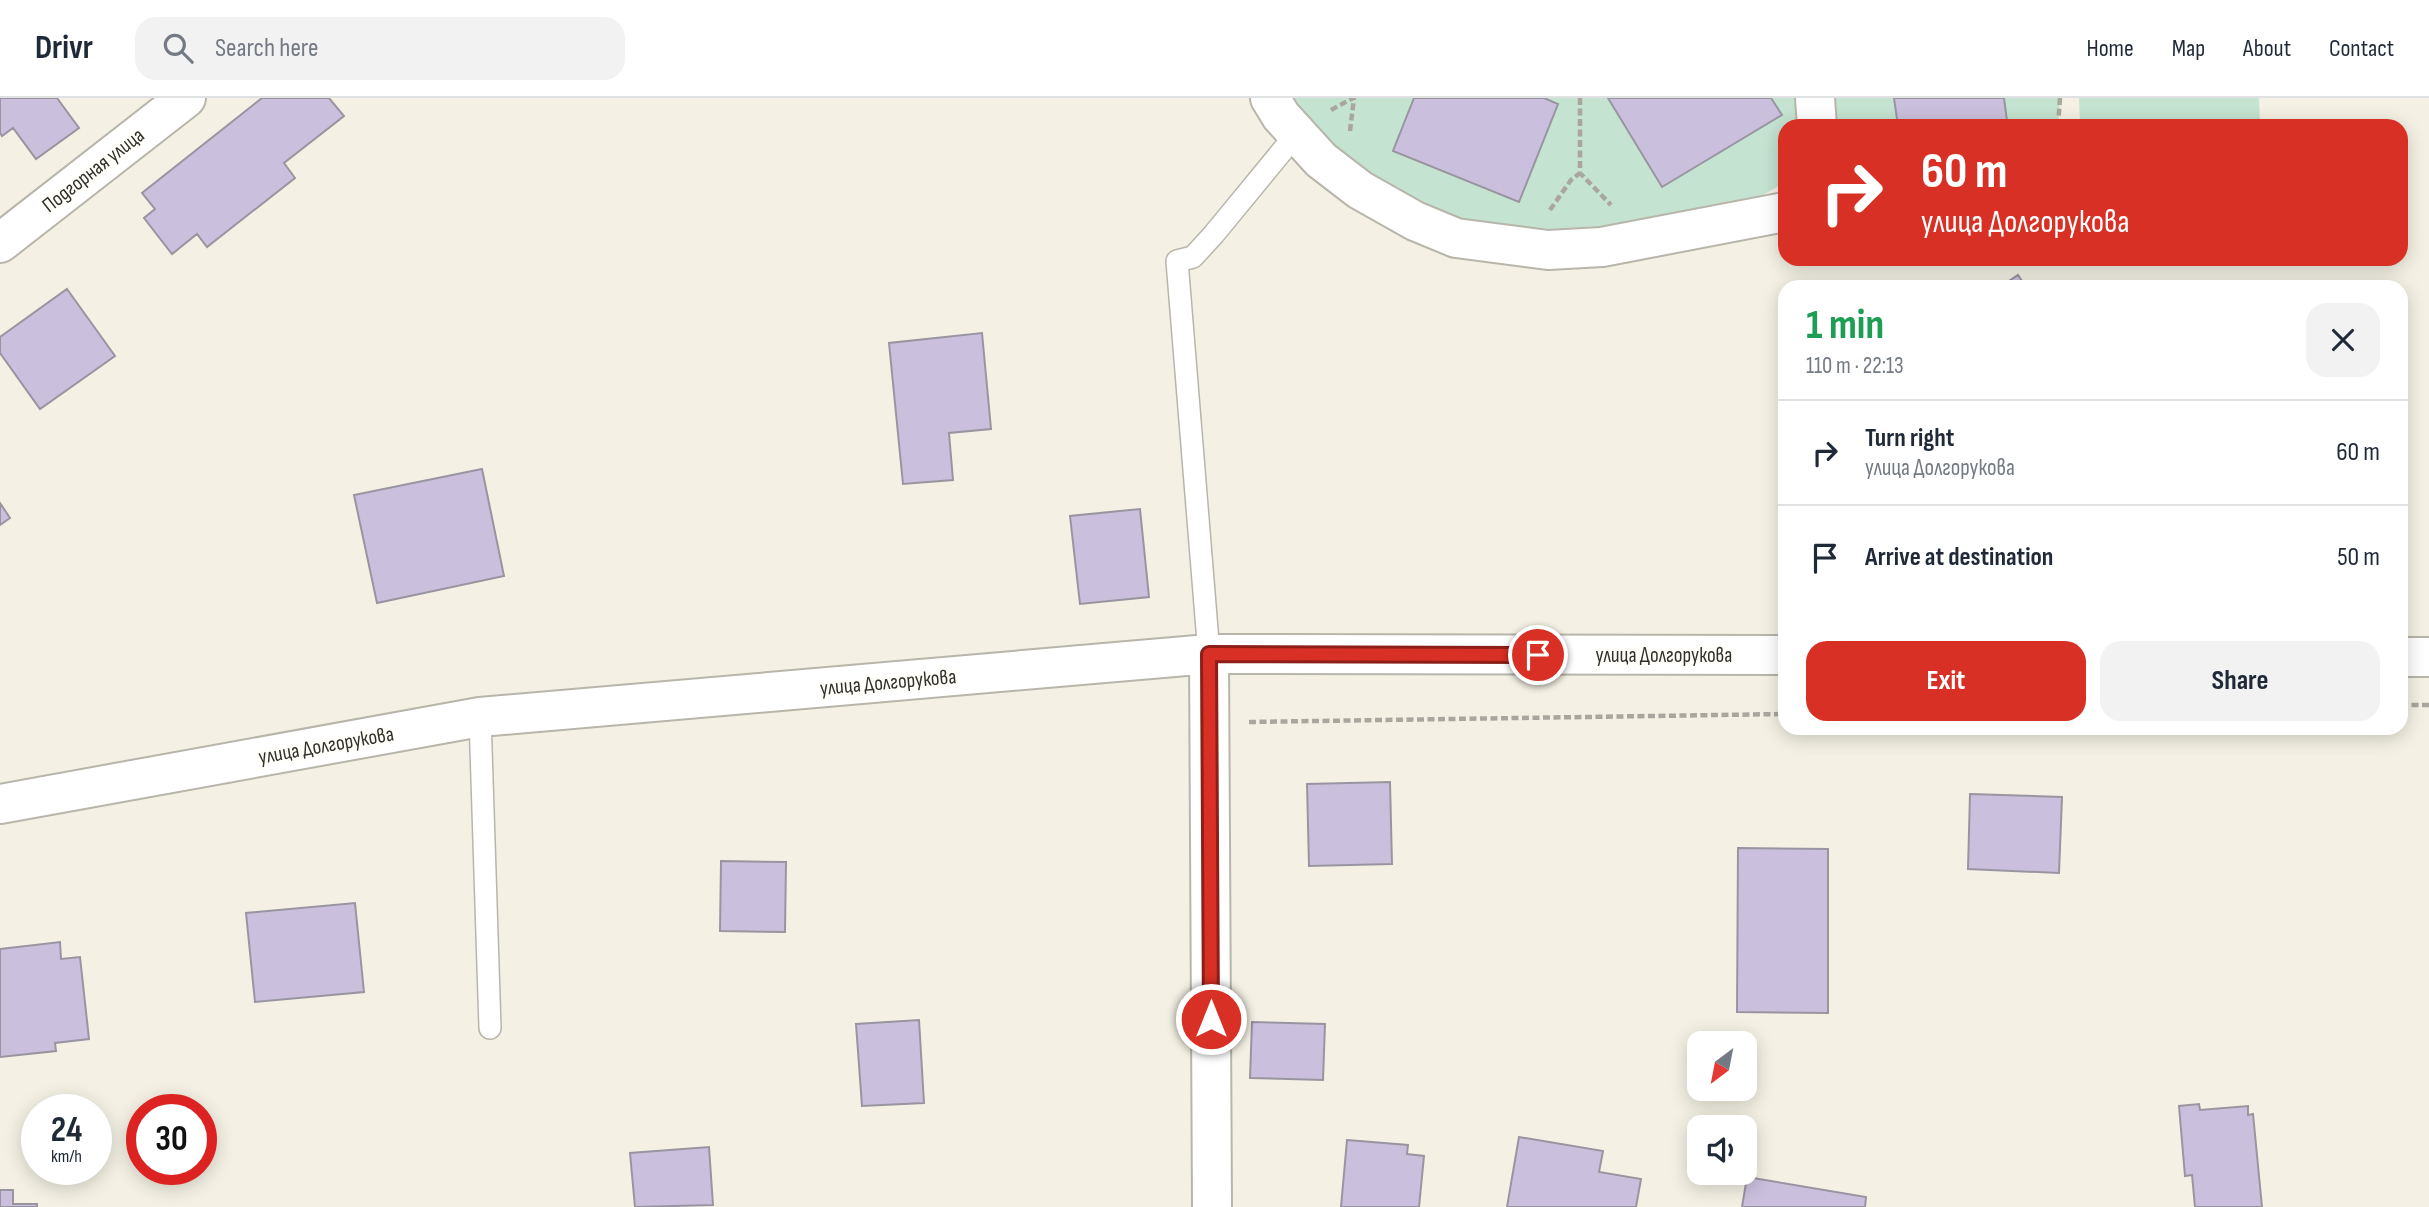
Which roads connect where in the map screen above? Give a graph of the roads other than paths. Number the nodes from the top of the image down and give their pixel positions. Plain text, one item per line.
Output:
1 (186, 98) edge
2 (1270, 98) edge
3 (1815, 98) edge
4 (1816, 119) edge
5 (1297, 133) junction
6 (1778, 213) edge
7 (0, 243) edge
8 (1209, 654) junction
9 (1778, 655) edge
10 (2408, 657) edge
11 (2429, 657) edge
12 (480, 717) junction
13 (0, 804) edge
14 (490, 1028) dead end
15 (1212, 1207) edge

1 - 7 street, Подгорная улица
2 - 5 street
3 - 4 street
5 - 6 street
5 - 8 lane
8 - 9 street, улица Долгорукова
8 - 12 street, улица Долгорукова
8 - 15 street
10 - 11 street
12 - 13 street, улица Долгорукова
12 - 14 lane

